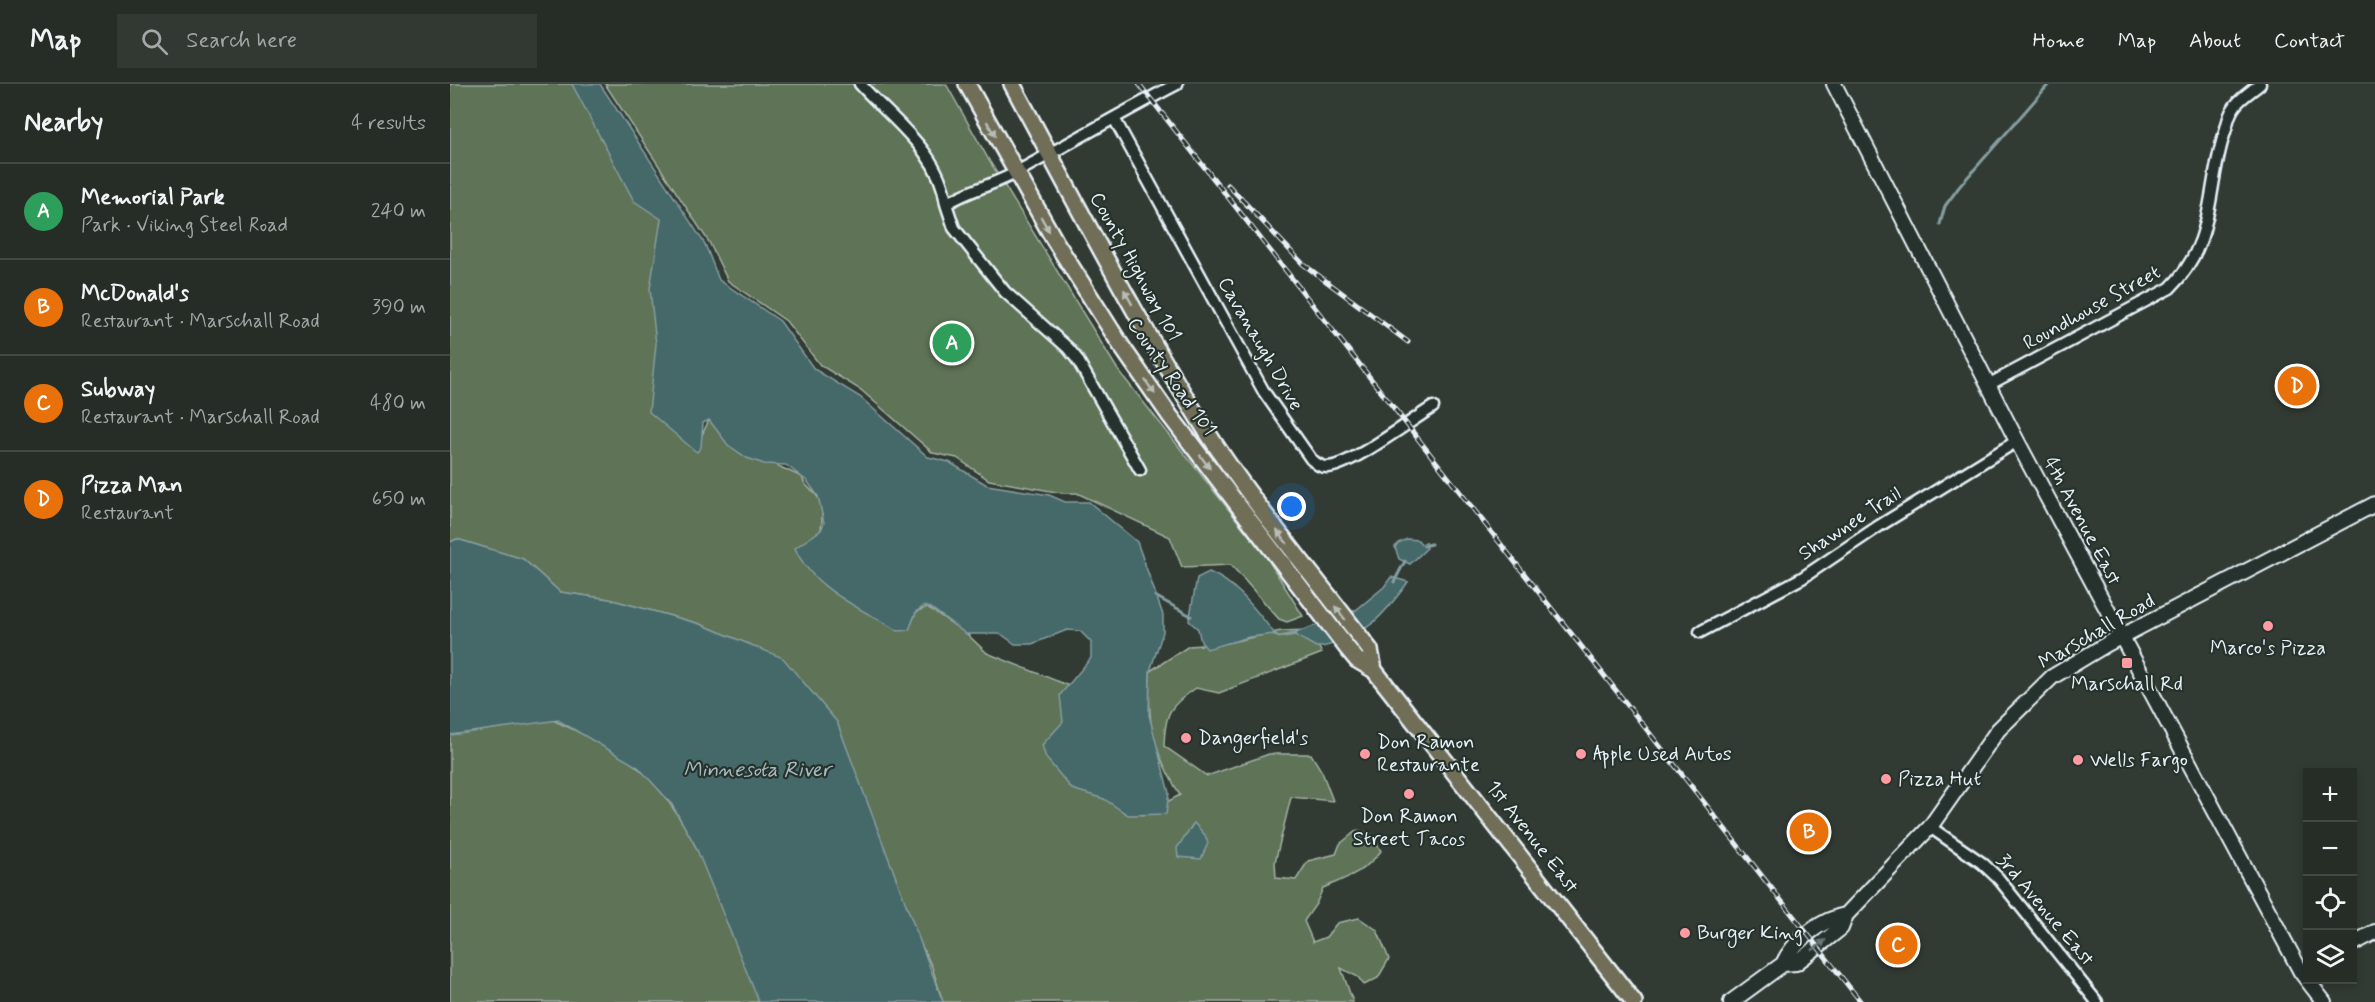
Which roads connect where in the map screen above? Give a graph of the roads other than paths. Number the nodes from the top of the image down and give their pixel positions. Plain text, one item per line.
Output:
1 (860, 84) edge
2 (967, 84) edge
3 (1012, 84) edge
4 (1177, 84) edge
5 (1834, 84) edge
6 (2260, 84) edge
7 (1115, 120) junction
8 (1048, 152) junction
9 (1015, 173) junction
10 (946, 204) junction
11 (1988, 385) junction
12 (1433, 407) dead end
13 (2017, 441) junction
14 (1140, 470) dead end
15 (2375, 504) edge
16 (1700, 632) dead end
17 (2122, 637) junction
18 (1374, 670) junction
19 (1930, 827) junction
20 (2375, 932) edge
21 (2357, 941) edge
22 (2303, 968) edge
23 (2313, 984) edge
24 (1635, 1002) edge
25 (1731, 1002) edge
26 (2097, 1002) edge
27 (2324, 1002) edge

1 - 10 street
2 -> 9 main road, County Road 101
3 - 8 main road, County Highway 101
4 - 7 street
5 - 11 street, 4th Avenue East
6 - 11 street, Roundhouse Street
7 - 8 street
7 - 12 street, Cavanaugh Drive
8 - 9 street
18 -> 8 main road, County Highway 101
9 - 10 street
9 -> 18 main road, County Road 101
10 - 14 street
11 - 13 street, 4th Avenue East
13 - 16 street, Shawnee Trail
13 - 17 street, 4th Avenue East
15 - 17 street, Marschall Road
17 - 19 street, Marschall Road
17 - 22 street, 4th Avenue East
18 - 24 main road, 1st Avenue East
19 - 25 street, Marschall Road
19 - 26 street, 3rd Avenue East
20 - 21 street
23 - 27 street, 4th Avenue East

